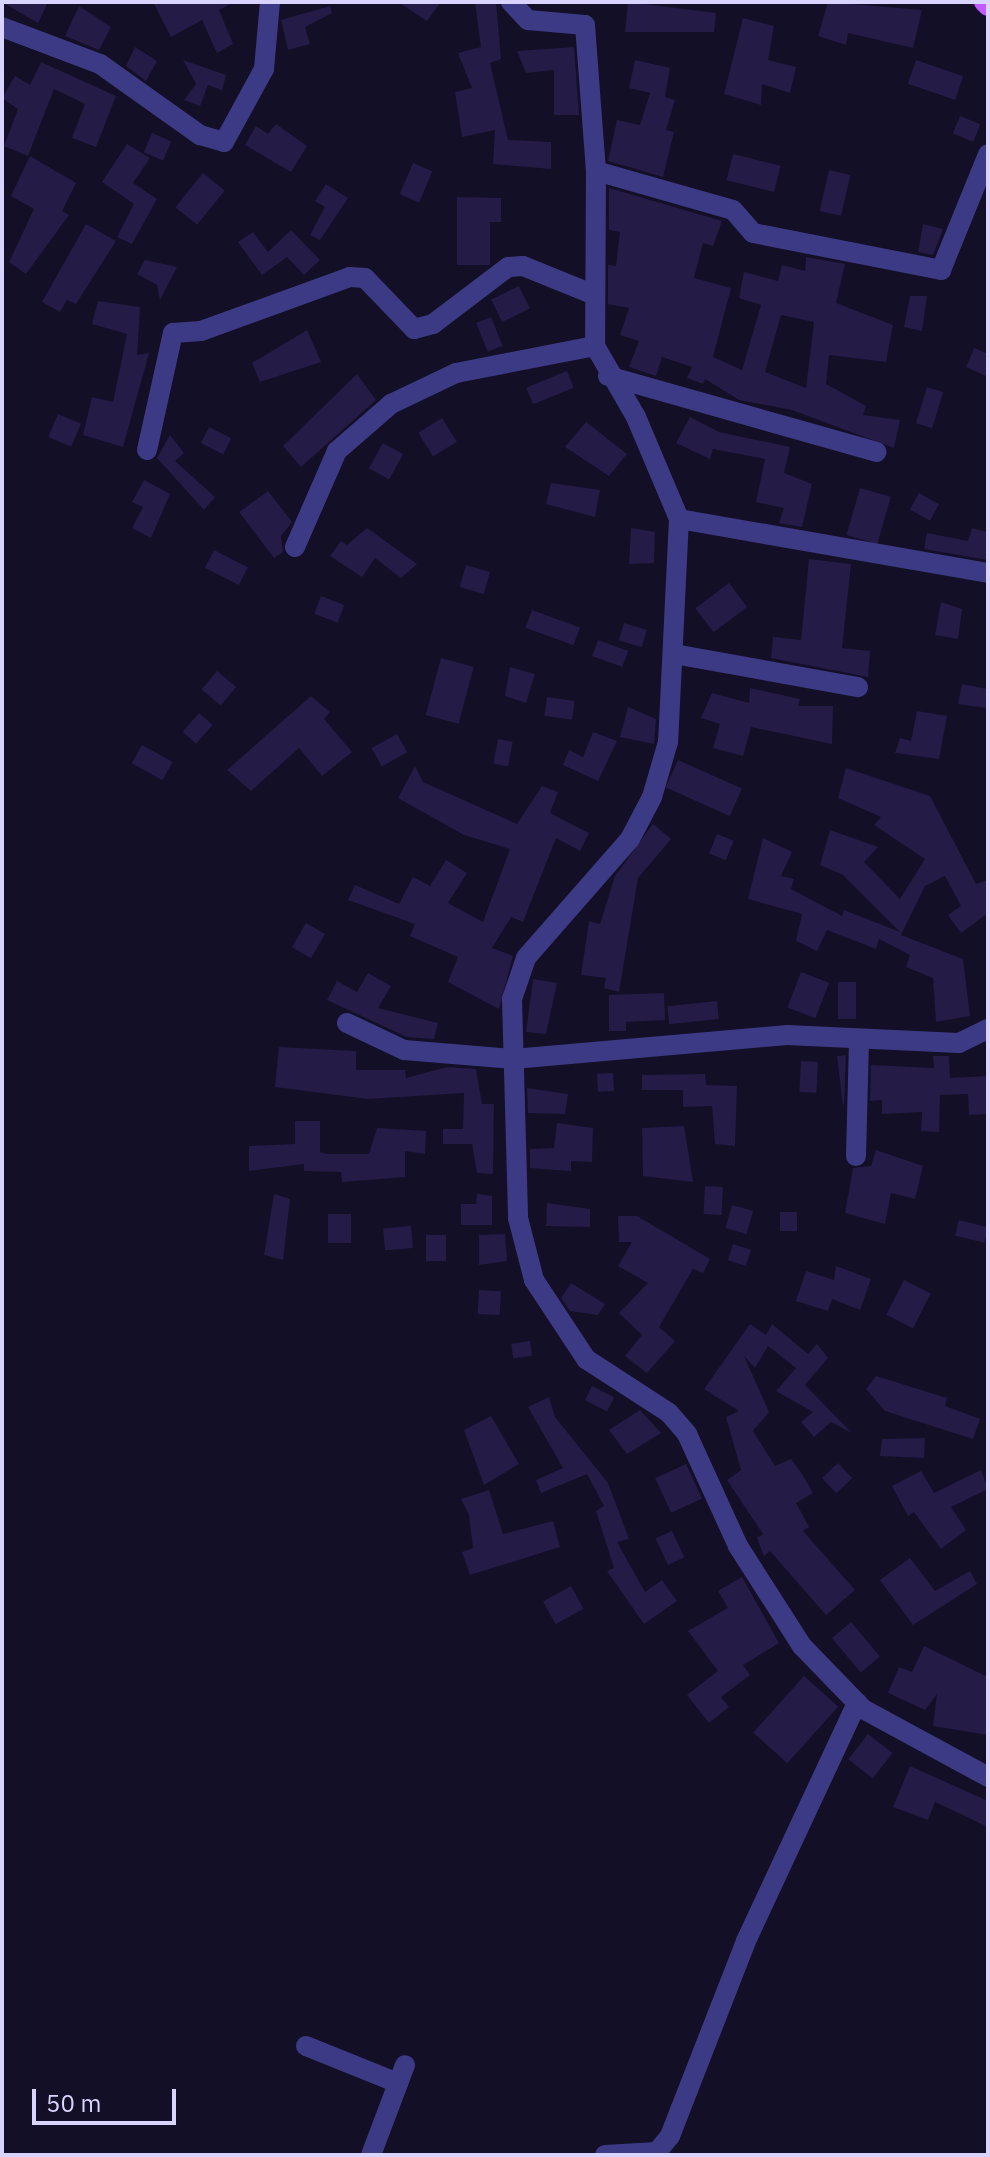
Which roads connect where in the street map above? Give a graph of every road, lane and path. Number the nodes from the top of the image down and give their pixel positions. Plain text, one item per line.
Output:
1 (270, 2) edge
2 (511, 2) edge
3 (984, 2) edge
4 (988, 6) edge
5 (2, 27) edge
6 (988, 154) edge
7 (596, 171) junction
8 (592, 294) junction
9 (595, 346) junction
10 (608, 376) junction
11 (147, 450) dead end
12 (876, 452) dead end
13 (679, 519) junction
14 (295, 547) dead end
15 (988, 573) edge
16 (674, 654) junction
17 (858, 687) dead end
18 (347, 1023) dead end
19 (988, 1029) edge
20 (859, 1039) junction
21 (513, 1059) junction
22 (856, 1156) dead end
23 (857, 1703) junction
24 (988, 1777) edge
25 (306, 2046) dead end
26 (371, 2155) edge
27 (605, 2155) edge

1 - 5 street
2 - 7 street
3 - 4 main road
6 - 7 street
7 - 8 street
8 - 9 street
8 - 11 street
9 - 10 street
9 - 14 street
10 - 12 street
10 - 13 street
13 - 15 street
13 - 16 street
16 - 17 street
16 - 21 street
18 - 21 street
19 - 20 street
20 - 21 street
20 - 22 street
21 - 23 street
23 - 24 street
23 - 27 street
25 - 26 street

